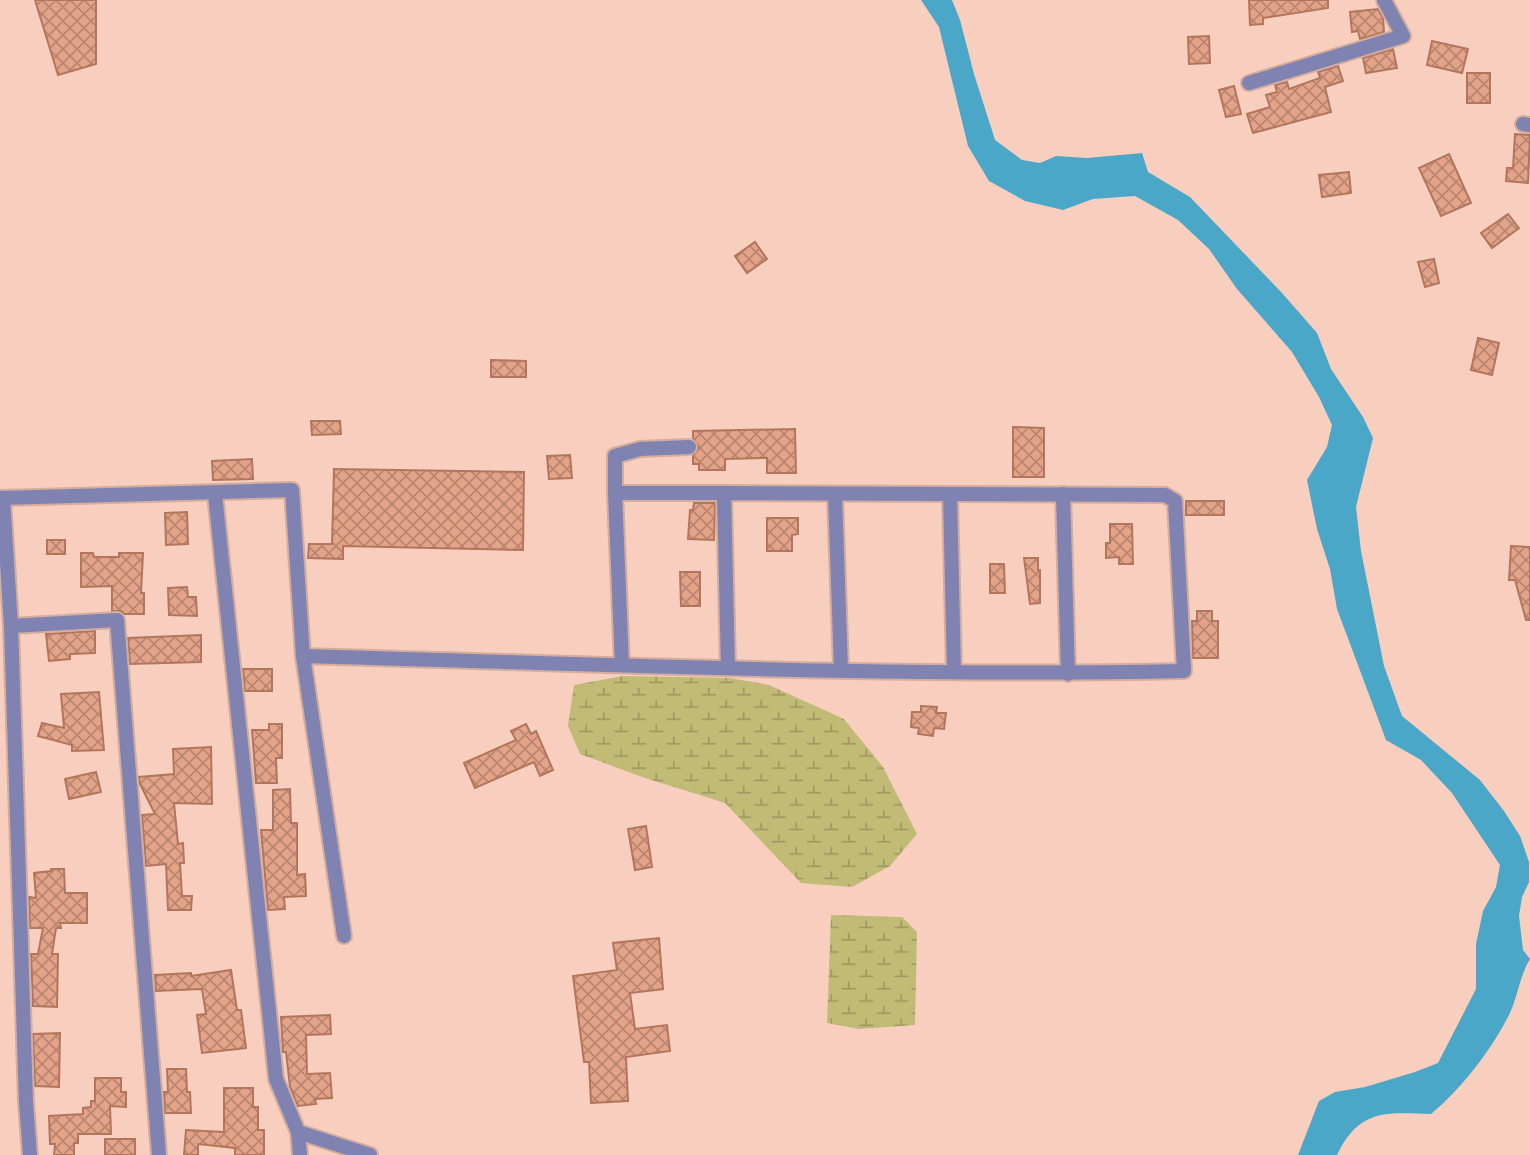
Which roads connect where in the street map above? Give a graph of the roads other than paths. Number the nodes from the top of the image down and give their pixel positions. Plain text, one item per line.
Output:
1 (1384, 0) edge
2 (1249, 83) dead end
3 (689, 447) dead end
4 (215, 494) junction
5 (615, 494) junction
6 (724, 494) junction
7 (1063, 494) junction
8 (835, 495) junction
9 (950, 495) junction
10 (2, 498) edge
11 (11, 626) junction
12 (303, 656) junction
13 (622, 665) junction
14 (728, 668) junction
15 (841, 670) junction
16 (954, 672) junction
17 (1068, 674) junction
18 (344, 936) dead end
19 (298, 1132) junction
20 (30, 1155) edge
21 (159, 1155) edge
22 (300, 1155) edge
23 (370, 1155) edge

1 - 2 street
3 - 5 street
4 - 10 street
4 - 12 street
4 - 19 street
5 - 6 street
5 - 13 street
6 - 8 street
6 - 14 street
7 - 9 street
7 - 17 street
7 - 17 street
8 - 9 street
8 - 15 street
9 - 16 street
10 - 11 street
11 - 20 street
11 - 21 street
12 - 13 street
12 - 18 street
13 - 14 street
14 - 15 street
15 - 16 street
16 - 17 street
19 - 22 street
19 - 23 street

